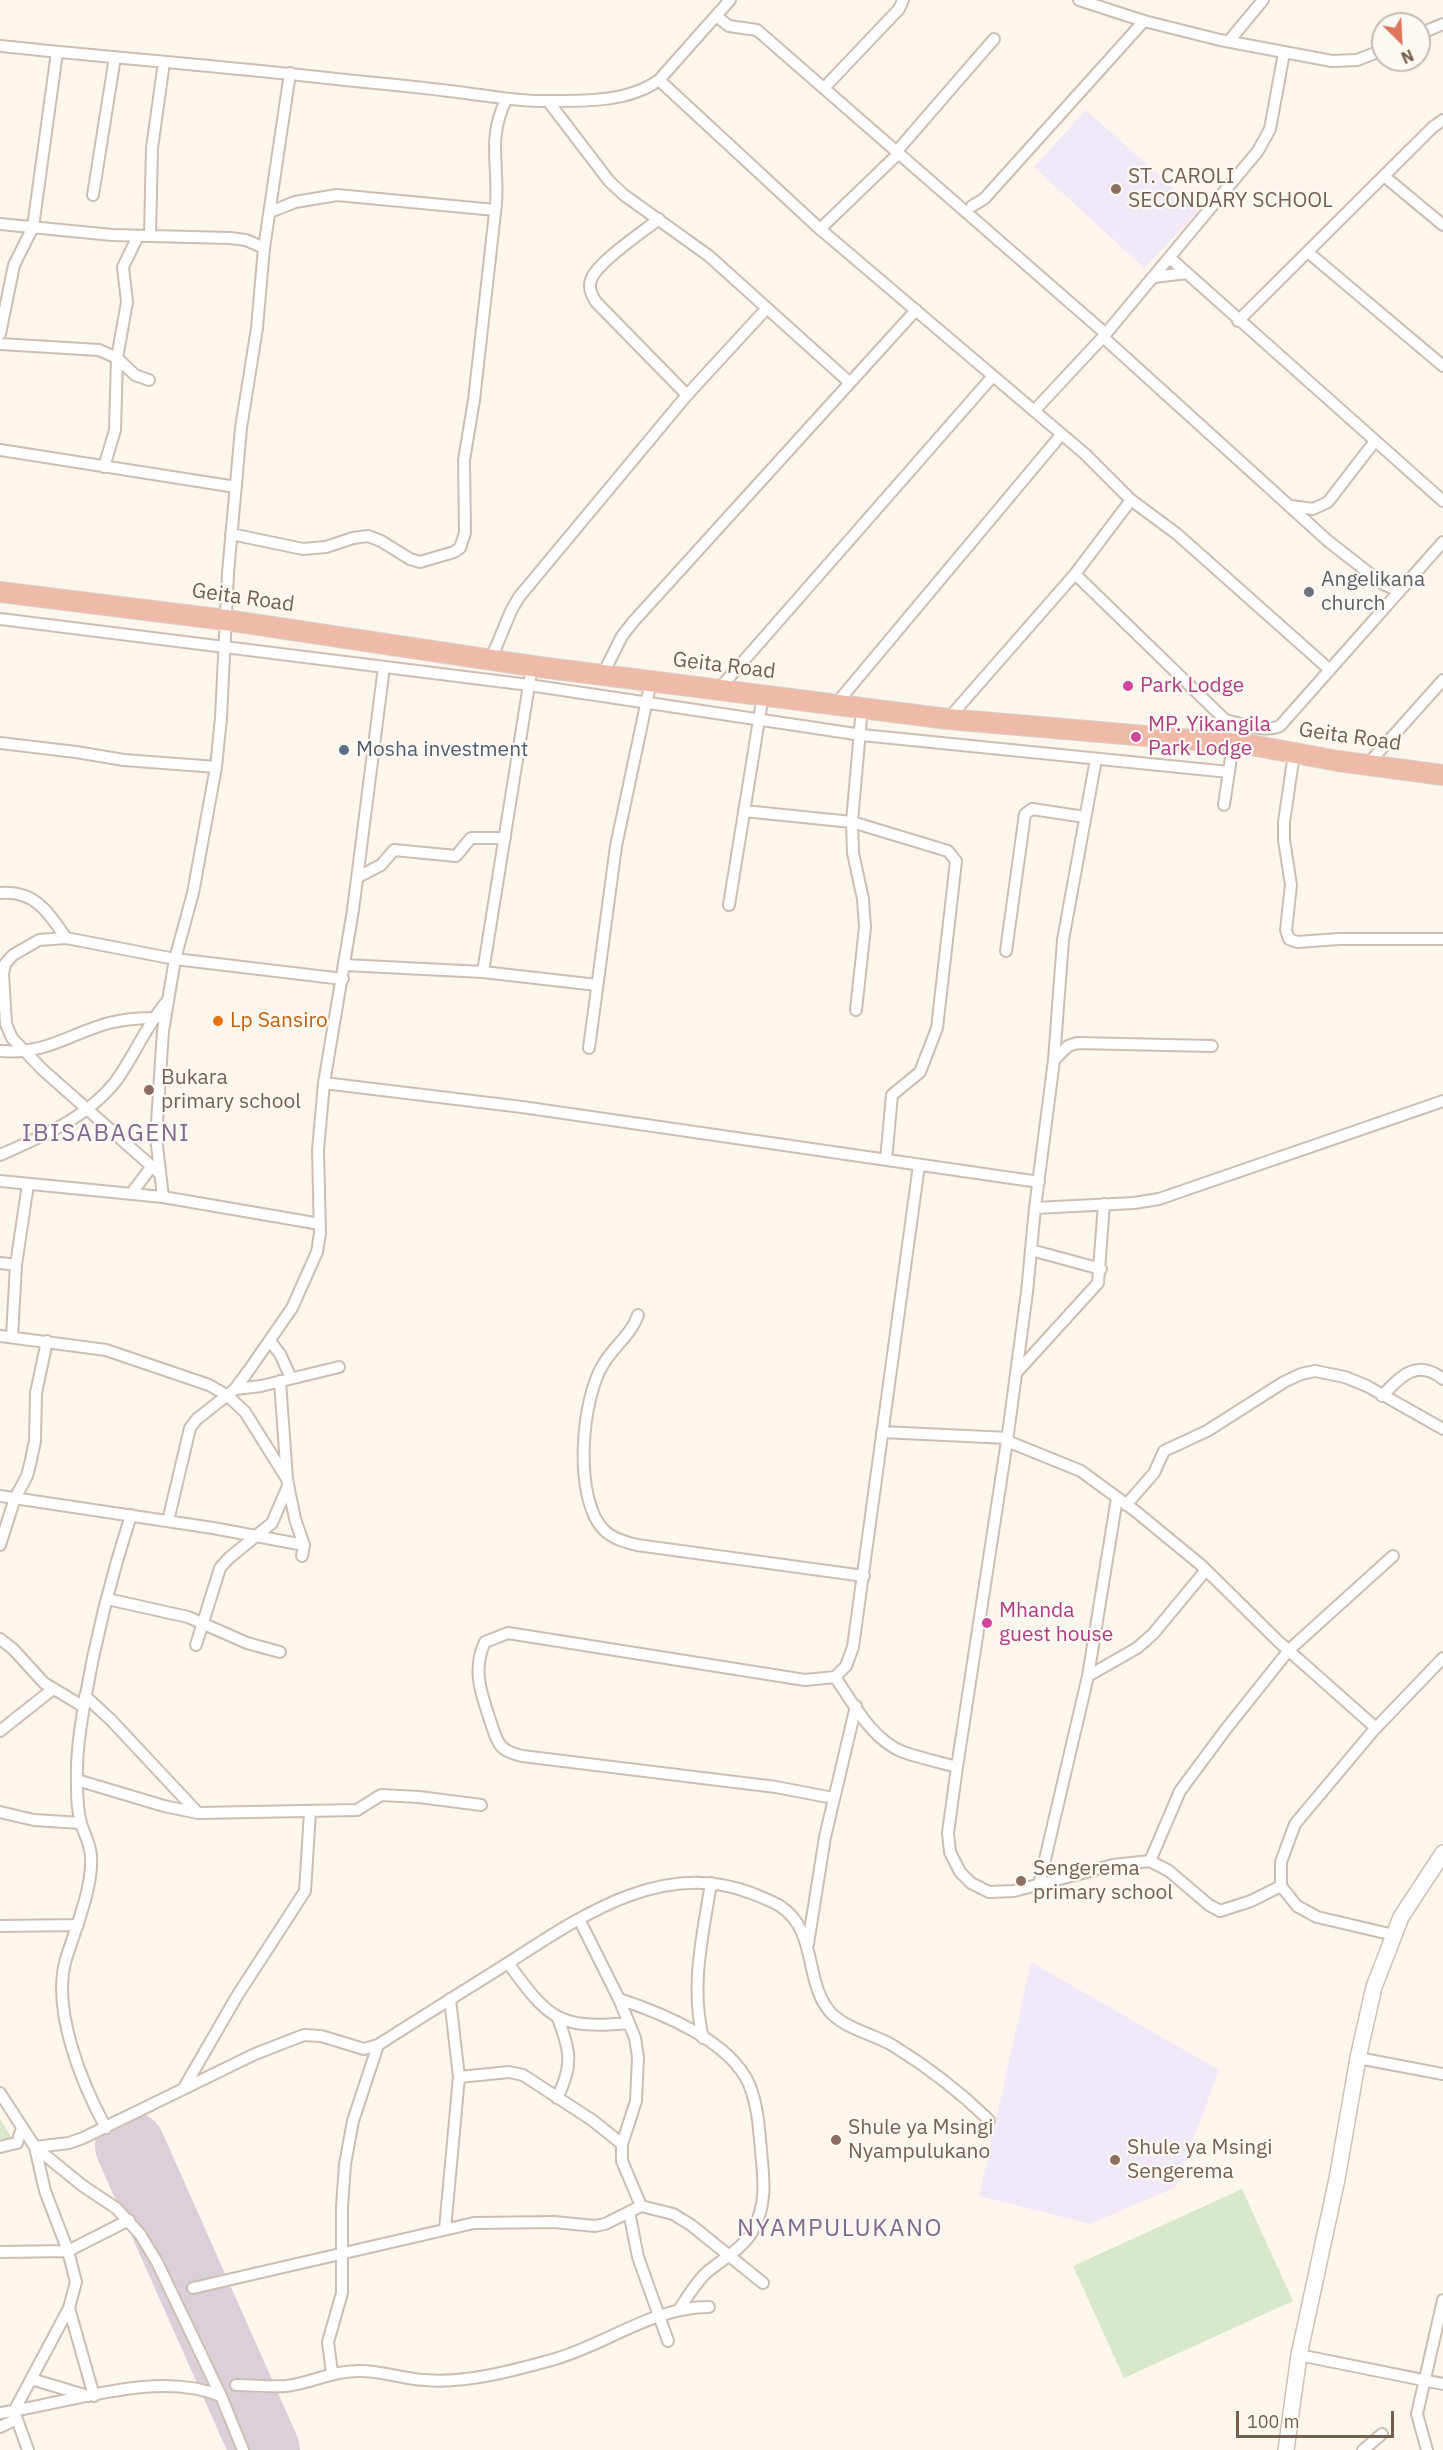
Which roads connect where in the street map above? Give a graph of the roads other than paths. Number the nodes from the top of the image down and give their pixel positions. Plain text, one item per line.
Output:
1 (730, 0) edge
2 (903, 0) edge
3 (1079, 0) edge
4 (1263, 0) edge
5 (716, 16) junction
6 (1144, 21) junction
7 (994, 39) dead end
8 (1229, 41) junction
9 (0, 46) edge
10 (57, 52) junction
11 (1284, 53) junction
12 (1371, 54) edge
13 (115, 57) junction
14 (164, 62) junction
15 (290, 74) junction
16 (658, 80) junction
17 (824, 88) junction
18 (506, 100) junction
19 (548, 102) junction
20 (1443, 120) edge
21 (898, 152) junction
22 (1384, 176) junction
23 (93, 195) dead end
24 (972, 206) dead end
25 (495, 210) junction
26 (270, 212) junction
27 (659, 219) junction
28 (0, 224) edge
29 (1443, 225) edge
30 (33, 227) junction
31 (820, 229) junction
32 (138, 236) junction
33 (150, 236) junction
34 (264, 248) junction
35 (1309, 253) junction
36 (1170, 258) junction
37 (1186, 273) junction
38 (1154, 277) junction
39 (767, 308) junction
40 (916, 310) junction
41 (1238, 321) junction
42 (0, 334) edge
43 (1104, 336) junction
44 (0, 344) edge
45 (117, 358) junction
46 (1443, 366) edge
47 (993, 376) junction
48 (149, 380) dead end
49 (849, 382) junction
50 (687, 394) junction
51 (1035, 411) junction
52 (1061, 435) junction
53 (1375, 441) junction
54 (0, 450) edge
55 (104, 466) junction
56 (236, 487) junction
57 (1131, 500) junction
58 (1443, 501) edge
59 (1287, 505) junction
60 (231, 534) junction
61 (1443, 542) edge
62 (1075, 574) junction
63 (1399, 591) junction
64 (0, 592) edge
65 (0, 619) edge
66 (226, 620) junction
67 (224, 648) junction
68 (491, 659) junction
69 (384, 667) junction
70 (1330, 670) junction
71 (603, 674) junction
72 (531, 676) junction
73 (1443, 680) edge
74 (651, 681) junction
75 (719, 689) junction
76 (763, 695) junction
77 (646, 703) junction
78 (836, 704) junction
79 (862, 707) junction
80 (948, 719) junction
81 (759, 720) junction
82 (1228, 721) junction
83 (859, 734) junction
84 (0, 743) edge
85 (1242, 744) junction
86 (1293, 754) junction
87 (1096, 759) junction
88 (1367, 765) junction
89 (216, 767) junction
90 (1229, 772) junction
91 (1443, 775) edge
92 (1224, 805) dead end
93 (744, 811) junction
94 (1084, 817) junction
95 (852, 822) junction
96 (505, 838) junction
97 (357, 877) junction
98 (0, 893) edge
99 (729, 905) dead end
100 (66, 938) junction
101 (1443, 939) edge
102 (1006, 951) dead end
103 (175, 959) junction
104 (345, 965) junction
105 (483, 972) junction
106 (343, 979) junction
107 (597, 985) junction
108 (168, 999) junction
109 (856, 1010) dead end
110 (152, 1018) junction
111 (165, 1018) junction
112 (1212, 1046) dead end
113 (589, 1048) dead end
114 (0, 1051) edge
115 (24, 1052) junction
116 (1054, 1060) junction
117 (324, 1083) junction
118 (1443, 1101) edge
119 (86, 1109) junction
120 (0, 1155) edge
121 (886, 1160) junction
122 (919, 1165) junction
123 (155, 1169) junction
124 (0, 1181) edge
125 (1039, 1182) junction
126 (28, 1184) junction
127 (131, 1194) junction
128 (163, 1197) junction
129 (1104, 1204) junction
130 (1035, 1208) junction
131 (320, 1224) junction
132 (1031, 1250) junction
133 (0, 1263) edge
134 (16, 1265) junction
135 (1101, 1269) junction
136 (638, 1315) dead end
137 (0, 1336) edge
138 (12, 1337) junction
139 (47, 1341) junction
140 (270, 1341) junction
141 (339, 1367) dead end
142 (1017, 1372) junction
143 (285, 1379) junction
144 (1443, 1379) edge
145 (231, 1392) junction
146 (1382, 1396) junction
147 (1443, 1429) edge
148 (882, 1431) junction
149 (1008, 1440) junction
150 (287, 1482) junction
151 (0, 1496) edge
152 (15, 1498) junction
153 (1122, 1502) junction
154 (131, 1515) junction
155 (168, 1521) junction
156 (257, 1536) junction
157 (0, 1545) edge
158 (1393, 1556) dead end
159 (1206, 1570) junction
160 (864, 1576) junction
161 (107, 1599) junction
162 (203, 1623) junction
163 (0, 1639) edge
164 (196, 1646) dead end
165 (1289, 1650) junction
166 (280, 1652) dead end
167 (1443, 1658) edge
168 (1088, 1676) junction
169 (835, 1677) junction
170 (53, 1689) junction
171 (84, 1702) junction
172 (856, 1706) junction
173 (1376, 1728) junction
174 (0, 1731) edge
175 (957, 1767) junction
176 (76, 1780) junction
177 (833, 1798) junction
178 (482, 1805) dead end
179 (0, 1812) edge
180 (310, 1812) junction
181 (198, 1813) junction
182 (81, 1823) junction
183 (1443, 1853) edge
184 (1150, 1861) junction
185 (711, 1883) junction
186 (1039, 1885) junction
187 (1281, 1886) junction
188 (579, 1918) junction
189 (78, 1925) junction
190 (0, 1926) edge
191 (1394, 1935) junction
192 (808, 1944) junction
193 (508, 1962) junction
194 (450, 1999) junction
195 (619, 2000) junction
196 (556, 2016) junction
197 (629, 2023) junction
198 (704, 2038) junction
199 (378, 2045) junction
200 (1358, 2058) junction
201 (1443, 2074) edge
202 (459, 2077) junction
203 (185, 2086) junction
204 (0, 2093) edge
205 (557, 2098) junction
206 (989, 2120) dead end
207 (22, 2128) junction
208 (106, 2128) junction
209 (17, 2143) junction
210 (33, 2144) junction
211 (622, 2144) junction
212 (0, 2147) edge
213 (641, 2206) junction
214 (629, 2212) junction
215 (129, 2220) junction
216 (445, 2229) junction
217 (68, 2251) junction
218 (0, 2252) edge
219 (343, 2254) junction
220 (728, 2255) junction
221 (763, 2283) dead end
222 (193, 2288) dead end
223 (1443, 2300) edge
224 (709, 2307) dead end
225 (69, 2308) junction
226 (679, 2310) junction
227 (660, 2316) junction
228 (668, 2341) dead end
229 (1299, 2355) junction
230 (332, 2373) junction
231 (31, 2379) junction
232 (1425, 2382) junction
233 (236, 2385) dead end
234 (1443, 2385) edge
235 (92, 2396) junction
236 (221, 2396) junction
237 (1, 2413) edge
238 (15, 2415) junction
239 (0, 2427) edge
240 (1382, 2434) dead end
241 (28, 2450) edge
242 (243, 2450) edge
243 (1286, 2450) edge
244 (1363, 2450) edge
245 (1427, 2450) edge

1 - 5 street
2 - 17 street
3 - 6 street
4 - 8 street
5 - 16 street
5 - 17 street
6 - 8 street
6 - 24 street
7 - 21 street
8 - 11 street
9 - 10 street
10 - 13 street
10 - 30 street
11 - 12 street
11 - 36 street
13 - 14 street
13 - 23 street
14 - 15 street
14 - 33 street
15 - 18 street
15 - 26 street
16 - 19 street
16 - 31 street
17 - 21 street
18 - 19 street
18 - 25 street
19 - 27 street
20 - 22 street
21 - 31 street
21 - 43 street
22 - 29 street
22 - 35 street
25 - 26 street
25 - 60 street
26 - 34 street
27 - 39 street
27 - 50 street
28 - 30 street
30 - 32 street
30 - 42 street
31 - 40 street
32 - 33 street
32 - 45 street
33 - 34 street
34 - 56 street
35 - 41 street
35 - 46 street
36 - 37 street
36 - 38 street
37 - 38 street
37 - 41 street
38 - 43 street
39 - 49 street
39 - 50 street
40 - 47 street
40 - 49 street
41 - 53 street
43 - 51 street
43 - 59 street
44 - 45 street
45 - 48 street
45 - 55 street
47 - 51 street
47 - 75 street
49 - 71 street
50 - 68 street
51 - 52 street
52 - 57 street
52 - 78 street
53 - 58 street
53 - 59 street
54 - 55 street
55 - 56 street
56 - 60 street
57 - 62 street
57 - 70 street
59 - 63 street
60 - 66 street
61 - 63 street
62 - 80 street
62 - 82 street
63 - 70 street
64 - 66 highway, Geita Road
65 - 67 street
66 - 67 street
66 - 68 highway, Geita Road
67 - 69 street
67 - 89 street
68 - 72 highway, Geita Road
69 - 72 street
69 - 97 street
70 - 82 street
71 - 72 highway, Geita Road
71 - 74 highway, Geita Road
72 - 77 street
72 - 96 street
73 - 88 street
74 - 75 highway, Geita Road
74 - 77 street
75 - 76 highway, Geita Road
76 - 78 highway, Geita Road
76 - 81 street
77 - 81 street
77 - 107 street
78 - 79 highway, Geita Road
79 - 80 highway, Geita Road
79 - 83 street
80 - 85 highway, Geita Road
81 - 83 street
81 - 93 street
82 - 85 street
83 - 87 street
83 - 95 street
84 - 89 street
85 - 86 highway, Geita Road
85 - 90 street
86 - 88 highway, Geita Road
86 - 101 street
87 - 90 street
87 - 94 street
88 - 91 highway, Geita Road
89 - 103 street
90 - 92 street
93 - 95 street
93 - 99 street
94 - 102 street
94 - 116 street
95 - 109 street
95 - 121 street
96 - 97 street
96 - 105 street
97 - 104 street
98 - 100 street
100 - 103 street
100 - 115 street
103 - 106 street
103 - 108 street
104 - 105 street
104 - 106 street
105 - 107 street
106 - 117 street
107 - 113 street
108 - 110 street
108 - 111 street
110 - 111 street
110 - 115 street
110 - 119 street
111 - 123 street
112 - 116 street
114 - 115 street
115 - 119 street
116 - 125 street
117 - 121 street
117 - 131 street
118 - 129 street
119 - 120 street
119 - 123 street
121 - 122 street
122 - 125 street
122 - 148 street
123 - 127 street
123 - 128 street
124 - 126 street
125 - 130 street
126 - 127 street
126 - 134 street
127 - 128 street
128 - 131 street
129 - 130 street
129 - 135 street
130 - 132 street
131 - 140 street
132 - 135 street
132 - 142 street
133 - 134 street
134 - 138 street
135 - 142 street
136 - 160 street
137 - 138 street
138 - 139 street
139 - 145 street
139 - 152 street
140 - 143 street
140 - 145 street
141 - 143 street
142 - 149 street
143 - 145 street
143 - 150 street
144 - 146 street
145 - 150 street
145 - 155 street
146 - 147 street
146 - 153 street
148 - 149 street
148 - 160 street
149 - 153 street
149 - 175 street
150 - 156 street
150 - 156 street
151 - 152 street
152 - 154 street
152 - 157 street
153 - 159 street
153 - 168 street
154 - 155 street
154 - 161 street
155 - 156 street
156 - 162 street
158 - 165 street
159 - 165 street
159 - 168 street
160 - 169 street
161 - 162 street
161 - 171 street
162 - 164 street
162 - 166 street
163 - 170 street
165 - 173 street
165 - 184 street
167 - 173 street
168 - 186 street
169 - 172 street
169 - 177 street
170 - 171 street
170 - 174 street
171 - 176 street
171 - 181 street
172 - 175 street
172 - 177 street
173 - 187 street
175 - 186 street
176 - 181 street
176 - 182 street
177 - 192 street
178 - 180 street
179 - 182 street
180 - 181 street
180 - 203 street
182 - 189 street
183 - 191 main road
184 - 186 street
184 - 187 street
185 - 188 street
185 - 192 street
185 - 198 street
187 - 191 street
188 - 193 street
188 - 195 street
189 - 190 street
189 - 208 street
191 - 200 main road
192 - 206 street
193 - 194 street
193 - 196 street
194 - 199 street
194 - 202 street
195 - 197 street
195 - 198 street
196 - 197 street
196 - 205 street
197 - 211 street
198 - 220 street
199 - 203 street
199 - 219 street
200 - 201 street
200 - 229 main road
202 - 205 street
202 - 216 street
203 - 208 street
204 - 207 street
205 - 211 street
207 - 209 street
207 - 210 street
208 - 210 street
209 - 210 street
209 - 212 street
210 - 215 street
210 - 217 street
211 - 213 street
213 - 214 street
213 - 220 street
214 - 216 street
214 - 227 street
215 - 217 street
215 - 236 street
216 - 219 street
217 - 218 street
217 - 225 street
219 - 222 street
219 - 230 street
220 - 221 street
220 - 226 street
223 - 232 street
224 - 226 street
225 - 231 street
225 - 235 street
226 - 227 street
227 - 228 street
227 - 230 street
229 - 232 street
229 - 243 main road
230 - 233 street
231 - 235 street
231 - 238 street
232 - 234 street
232 - 245 street
235 - 236 street
235 - 238 street
236 - 242 street
237 - 238 street
238 - 239 street
238 - 241 street
240 - 244 street

